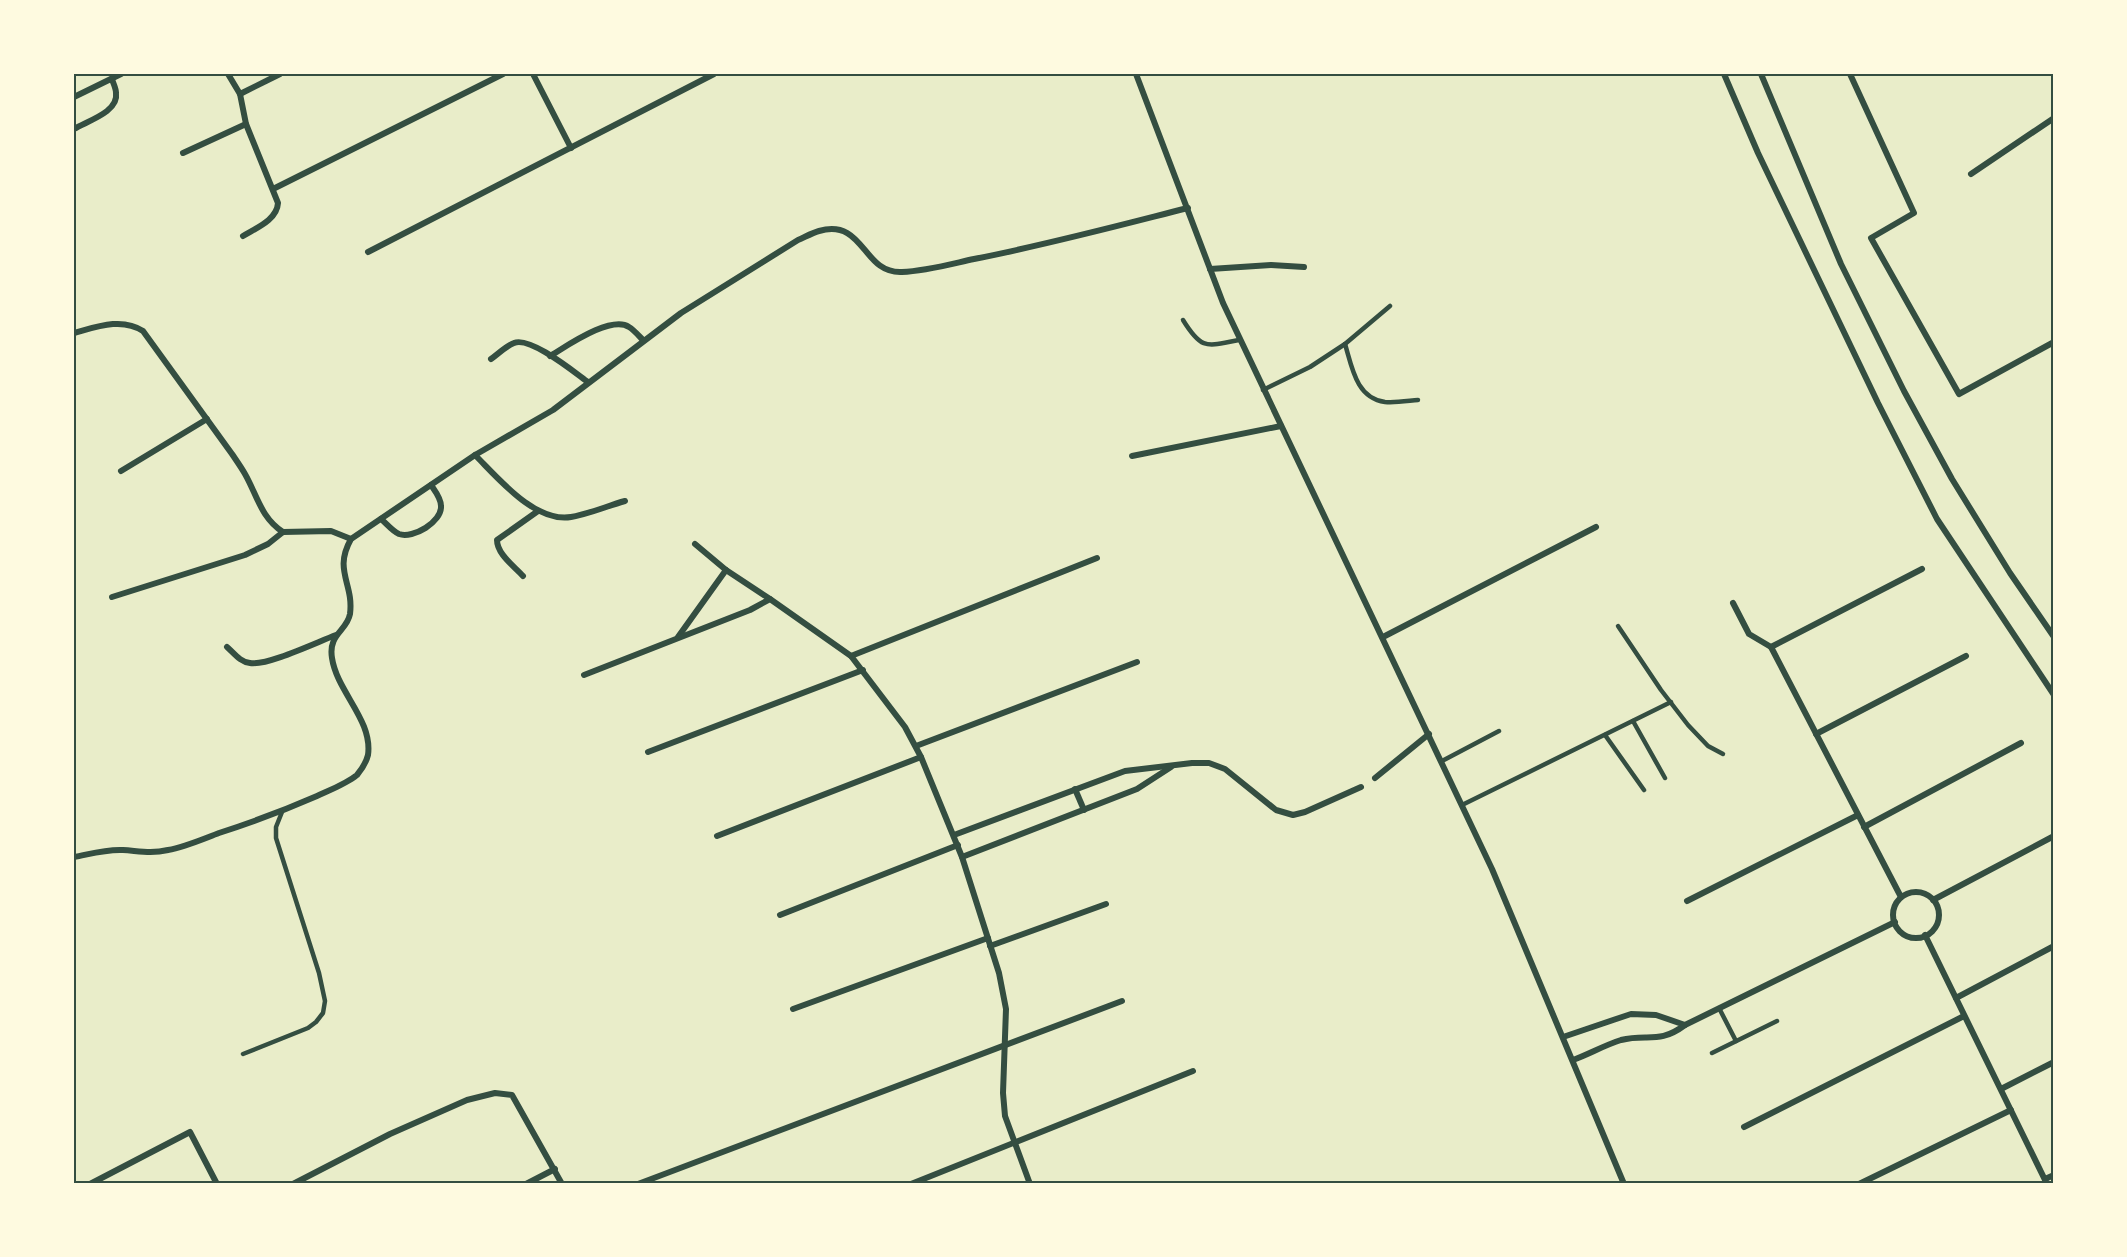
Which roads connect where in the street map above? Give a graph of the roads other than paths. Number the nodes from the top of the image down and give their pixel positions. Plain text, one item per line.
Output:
1 (121, 74) edge
2 (228, 74) edge
3 (280, 74) edge
4 (502, 74) edge
5 (533, 74) edge
6 (714, 74) edge
7 (1137, 74) edge
8 (1724, 74) edge
9 (1761, 74) edge
10 (1850, 74) edge
11 (112, 79) junction
12 (240, 94) junction
13 (74, 97) edge
14 (2054, 118) edge
15 (246, 124) junction
16 (74, 129) edge
17 (571, 148) junction
18 (183, 153) dead end
19 (1971, 174) dead end
20 (273, 189) junction
21 (1188, 208) junction
22 (243, 236) dead end
23 (368, 252) dead end
24 (1304, 267) dead end
25 (1210, 269) junction
26 (1390, 306) dead end
27 (1183, 320) dead end
28 (74, 333) edge
29 (1239, 339) junction
30 (643, 340) junction
31 (2054, 342) edge
32 (1345, 344) junction
33 (550, 356) junction
34 (491, 359) dead end
35 (588, 382) junction
36 (1263, 390) junction
37 (1418, 400) dead end
38 (207, 419) junction
39 (1281, 426) junction
40 (475, 455) junction
41 (1132, 456) dead end
42 (121, 471) dead end
43 (432, 485) junction
44 (625, 501) dead end
45 (538, 511) junction
46 (381, 519) junction
47 (1596, 527) dead end
48 (283, 532) junction
49 (351, 539) junction
50 (695, 544) dead end
51 (1097, 558) dead end
52 (1922, 569) dead end
53 (726, 570) junction
54 (523, 576) dead end
55 (112, 597) dead end
56 (770, 599) junction
57 (1733, 603) dead end
58 (1618, 626) dead end
59 (336, 634) junction
60 (678, 637) junction
61 (1383, 637) junction
62 (2054, 637) edge
63 (227, 647) dead end
64 (1771, 647) junction
65 (851, 656) junction
66 (1966, 656) dead end
67 (1137, 662) dead end
68 (863, 670) junction
69 (584, 675) dead end
70 (2054, 695) edge
71 (1671, 702) junction
72 (1633, 721) junction
73 (1499, 731) dead end
74 (1429, 734) junction
75 (1816, 734) junction
76 (1605, 735) junction
77 (2020, 742) dead end
78 (916, 746) junction
79 (648, 752) dead end
80 (1724, 754) dead end
81 (921, 757) junction
82 (1442, 760) junction
83 (1172, 766) junction
84 (1375, 778) dead end
85 (1665, 778) dead end
86 (1360, 787) dead end
87 (1075, 789) junction
88 (1644, 790) dead end
89 (1462, 805) junction
90 (1084, 810) junction
91 (282, 812) junction
92 (1858, 815) junction
93 (1864, 827) junction
94 (954, 835) junction
95 (717, 836) dead end
96 (2054, 836) edge
97 (958, 845) junction
98 (74, 857) edge
99 (963, 857) junction
100 (1901, 897) junction
101 (1933, 900) junction
102 (1687, 902) dead end
103 (1107, 904) dead end
104 (780, 915) dead end
105 (1895, 922) junction
106 (1925, 935) junction
107 (988, 938) junction
108 (990, 945) junction
109 (2054, 946) edge
110 (1956, 998) junction
111 (1122, 1001) dead end
112 (1719, 1008) junction
113 (793, 1009) dead end
114 (1964, 1016) junction
115 (1777, 1021) dead end
116 (1685, 1025) junction
117 (1563, 1038) junction
118 (1736, 1041) junction
119 (1003, 1047) junction
120 (1712, 1053) dead end
121 (243, 1054) dead end
122 (1573, 1060) junction
123 (2054, 1062) edge
124 (1193, 1071) dead end
125 (2001, 1089) junction
126 (2011, 1110) junction
127 (1744, 1127) dead end
128 (1014, 1142) junction
129 (555, 1169) junction
130 (2054, 1175) edge
131 (2046, 1181) edge
132 (90, 1184) edge
133 (217, 1184) edge
134 (293, 1184) edge
135 (526, 1184) edge
136 (562, 1184) edge
137 (638, 1184) edge
138 (911, 1184) edge
139 (1030, 1184) edge
140 (1624, 1184) edge
141 (1859, 1184) edge

1 - 11 street
2 - 12 street
3 - 12 street
4 - 20 street
5 - 17 street
6 - 17 street
7 - 21 street
8 - 70 street
9 - 62 street
10 - 31 street
11 - 13 street
11 - 16 street
12 - 15 street
14 - 19 street
15 - 18 street
15 - 20 street
17 - 23 street
20 - 22 street
21 - 25 street
21 - 30 street
24 - 25 street
25 - 29 street
26 - 32 lane
27 - 29 lane
28 - 38 street
29 - 36 street
30 - 33 street
30 - 35 street
32 - 36 lane
32 - 37 lane
33 - 34 street
33 - 35 street
35 - 40 street
36 - 39 street
38 - 42 street
38 - 48 street
39 - 41 street
39 - 61 street
40 - 43 street
40 - 45 street
43 - 46 street
43 - 46 street
44 - 45 street
45 - 54 street
46 - 49 street
47 - 61 street
48 - 49 street
48 - 55 street
49 - 59 street
50 - 53 street
51 - 65 street
52 - 64 street
53 - 56 street
53 - 60 street
56 - 60 street
56 - 65 street
57 - 64 street
58 - 71 lane
59 - 63 street
59 - 91 street
60 - 69 street
61 - 74 street
64 - 75 street
65 - 68 street
66 - 75 street
67 - 78 street
68 - 78 street
68 - 79 street
71 - 72 lane
71 - 80 lane
72 - 76 lane
72 - 85 lane
73 - 82 lane
74 - 82 street
74 - 84 street
75 - 92 street
76 - 88 lane
76 - 89 lane
77 - 93 street
78 - 81 street
81 - 94 street
81 - 95 street
82 - 89 street
83 - 86 street
83 - 87 street
83 - 90 street
87 - 90 street
87 - 94 street
89 - 117 street
90 - 99 street
91 - 98 street
91 - 121 lane
92 - 93 street
92 - 102 street
93 - 100 street
94 - 97 street
96 - 101 street
97 - 99 street
97 - 104 street
99 - 107 street
100 - 101 street
100 - 105 street
101 - 106 street
103 - 108 street
105 - 106 street
105 - 112 street
106 - 110 street
107 - 108 street
107 - 113 street
108 - 119 street
109 - 110 street
110 - 114 street
111 - 119 street
112 - 116 street
112 - 118 lane
114 - 125 street
114 - 127 street
115 - 118 lane
116 - 117 street
116 - 122 street
117 - 122 street
118 - 120 lane
119 - 128 street
119 - 137 street
122 - 140 street
123 - 125 street
124 - 128 street
125 - 126 street
126 - 131 street
126 - 141 street
128 - 138 street
128 - 139 street
129 - 134 street
129 - 135 street
129 - 136 street
130 - 131 street
132 - 133 street

